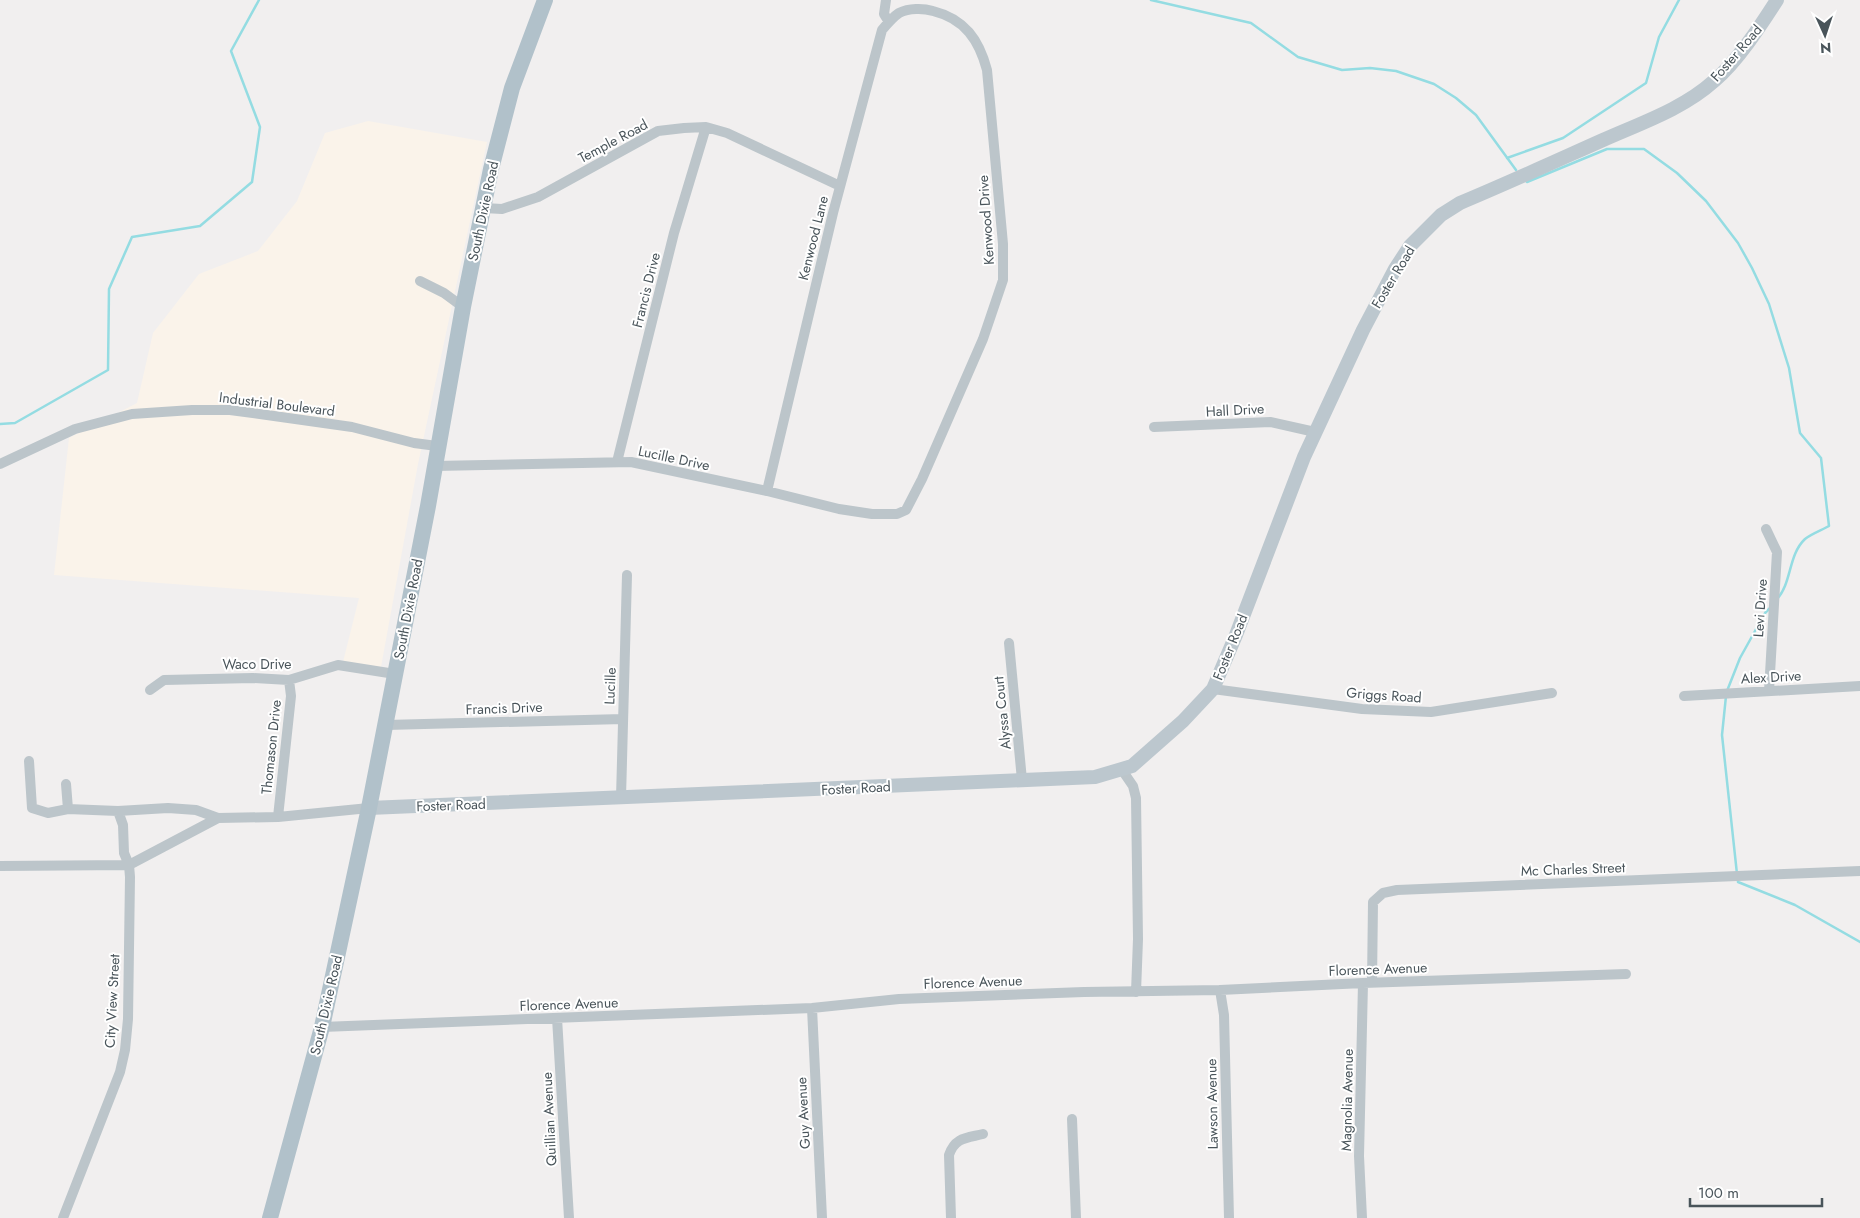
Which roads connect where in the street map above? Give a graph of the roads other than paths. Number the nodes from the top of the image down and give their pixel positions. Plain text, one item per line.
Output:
1 (545, 0) edge
2 (886, 0) edge
3 (1777, 0) edge
4 (889, 22) junction
5 (706, 127) junction
6 (840, 186) junction
7 (484, 208) junction
8 (420, 281) dead end
9 (463, 306) junction
10 (1154, 427) dead end
11 (1316, 432) junction
12 (438, 446) junction
13 (617, 462) junction
14 (0, 464) edge
15 (435, 466) junction
16 (767, 491) junction
17 (903, 513) joint
18 (1766, 529) dead end
19 (627, 575) dead end
20 (1009, 644) dead end
21 (395, 674) junction
22 (289, 680) junction
23 (1860, 686) edge
24 (1213, 689) junction
25 (150, 690) dead end
26 (1769, 691) junction
27 (1552, 693) dead end
28 (1684, 696) dead end
29 (623, 719) junction
30 (386, 725) junction
31 (29, 761) dead end
32 (1122, 770) junction
33 (1022, 780) junction
34 (66, 784) dead end
35 (621, 798) junction
36 (369, 808) junction
37 (68, 809) junction
38 (118, 811) junction
39 (278, 817) junction
40 (218, 818) junction
41 (129, 865) junction
42 (0, 866) edge
43 (1860, 871) edge
44 (1626, 974) dead end
45 (1368, 983) junction
46 (1220, 990) junction
47 (1136, 992) junction
48 (812, 1008) junction
49 (557, 1018) junction
50 (322, 1027) junction
51 (1072, 1119) dead end
52 (983, 1134) dead end
53 (63, 1218) edge
54 (270, 1218) edge
55 (569, 1218) edge
56 (822, 1218) edge
57 (951, 1218) edge
58 (1076, 1218) edge
59 (1228, 1218) edge
60 (1362, 1218) edge

1 - 7 main road, South Dixie Road
2 - 4 street
3 - 11 street, Foster Road
4 - 6 street, Kenwood Lane
4 - 17 street, Kenwood Drive
5 - 6 street, Temple Road
5 - 7 street, Temple Road
5 - 13 street, Francis Drive
6 - 16 street, Kenwood Lane
7 - 9 main road, South Dixie Road
8 - 9 street
9 - 12 main road, South Dixie Road
10 - 11 street, Hall Drive
11 - 24 street, Foster Road
12 - 14 street, Industrial Boulevard
12 - 15 main road, South Dixie Road
13 - 15 street, Lucille Drive
13 - 16 street, Lucille Drive
15 - 21 main road, South Dixie Road
16 - 17 street, Lucille Drive
18 - 26 street, Levi Drive
19 - 29 street, Lucille
20 - 33 street, Alyssa Court
21 - 22 street, Waco Drive
21 - 30 main road, South Dixie Road
22 - 25 street, Waco Drive
22 - 39 street, Thomason Drive
23 - 26 street, Alex Drive
24 - 27 street, Griggs Road
24 - 32 street, Foster Road
26 - 28 street, Alex Drive
29 - 30 street, Francis Drive
29 - 35 street, Lucille
30 - 36 main road, South Dixie Road
31 - 37 street
32 - 33 street, Foster Road
32 - 47 street
33 - 35 street, Foster Road
34 - 37 street
35 - 36 street, Foster Road
36 - 39 street
36 - 50 main road, South Dixie Road
37 - 38 street
38 - 40 street
38 - 41 street, City View Street
39 - 40 street
40 - 41 street
41 - 42 street
41 - 53 street, City View Street
43 - 45 street, Mc Charles Street
44 - 45 street, Florence Avenue
45 - 46 street, Florence Avenue
45 - 60 street, Magnolia Avenue
46 - 47 street, Florence Avenue
46 - 59 street, Lawson Avenue
47 - 48 street, Florence Avenue
48 - 49 street, Florence Avenue
48 - 56 street, Guy Avenue
49 - 50 street, Florence Avenue
49 - 55 street, Quillian Avenue
50 - 54 main road, South Dixie Road
51 - 58 street
52 - 57 street

